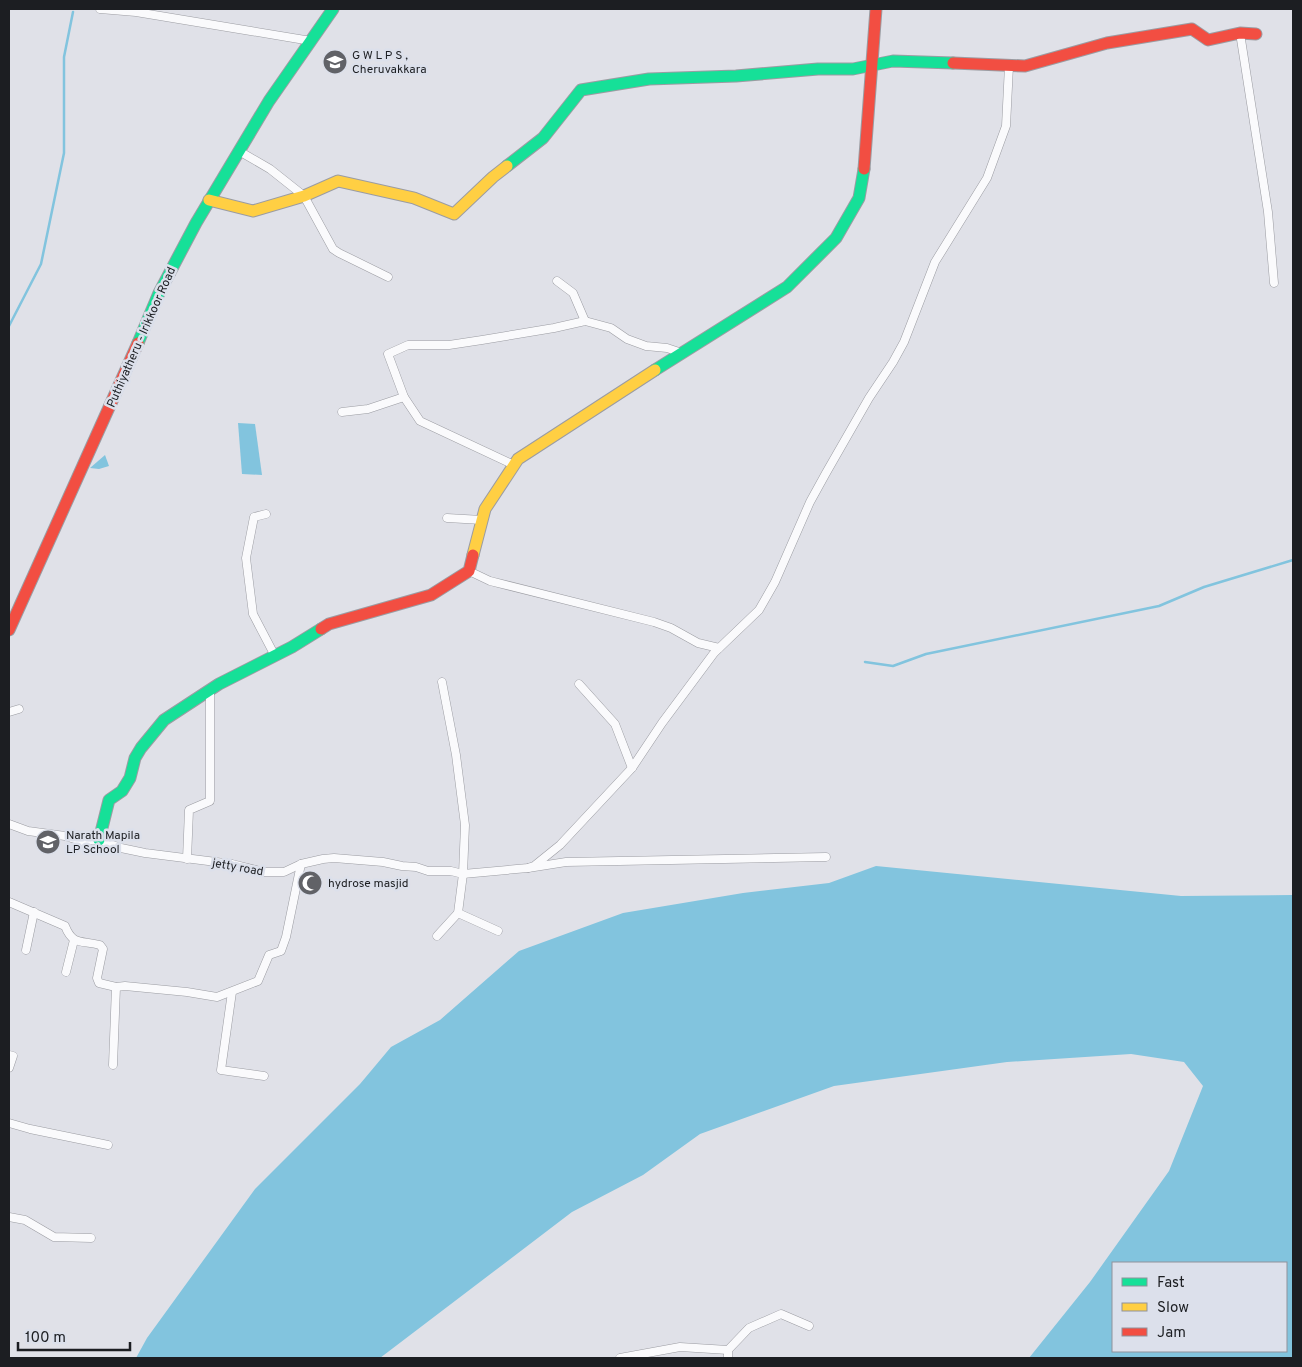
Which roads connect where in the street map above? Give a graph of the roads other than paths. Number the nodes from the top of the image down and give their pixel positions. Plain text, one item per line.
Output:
1 (100, 9) edge
2 (334, 9) edge
3 (876, 9) edge
4 (1240, 33) junction
5 (1256, 34) dead end
6 (311, 40) junction
7 (872, 66) junction
8 (1009, 66) junction
9 (239, 151) junction
10 (304, 196) junction
11 (209, 200) junction
12 (388, 277) dead end
13 (557, 282) dead end
14 (1274, 283) dead end
15 (584, 321) junction
16 (682, 353) junction
17 (404, 397) junction
18 (342, 412) dead end
19 (514, 465) junction
20 (266, 514) dead end
21 (447, 518) dead end
22 (482, 520) junction
23 (468, 571) junction
24 (9, 630) edge
25 (719, 648) junction
26 (275, 656) junction
27 (442, 682) dead end
28 (579, 684) dead end
29 (210, 690) junction
30 (19, 710) dead end
31 (9, 712) edge
32 (632, 768) junction
33 (9, 824) edge
34 (99, 840) junction
35 (826, 856) dead end
36 (186, 859) junction
37 (301, 864) junction
38 (528, 868) junction
39 (463, 874) junction
40 (9, 902) edge
41 (34, 912) junction
42 (458, 913) junction
43 (498, 931) dead end
44 (437, 936) dead end
45 (74, 940) junction
46 (26, 950) dead end
47 (66, 972) dead end
48 (116, 987) junction
49 (232, 992) junction
50 (9, 1055) edge
51 (113, 1065) dead end
52 (9, 1068) edge
53 (264, 1076) dead end
54 (9, 1123) edge
55 (108, 1146) dead end
56 (9, 1217) edge
57 (91, 1238) dead end
58 (809, 1326) dead end
59 (728, 1354) edge
60 (620, 1358) edge

1 - 6 street
2 - 6 street, Puthiyatheru - Irikkoor Road
3 - 7 street
4 - 5 street
4 - 8 street
4 - 14 street
6 - 9 street, Puthiyatheru - Irikkoor Road
7 - 8 street
7 - 10 street
7 - 16 street
8 - 25 street
9 - 10 street
9 - 11 street, Puthiyatheru - Irikkoor Road
10 - 11 street
10 - 12 street
11 - 24 street, Puthiyatheru - Irikkoor Road
13 - 15 street
15 - 16 street
15 - 17 street
16 - 19 street
17 - 18 street
17 - 19 street
19 - 22 street
20 - 26 street
21 - 22 street
22 - 23 street
23 - 25 street
23 - 26 street
25 - 32 street
26 - 29 street
27 - 39 street
28 - 32 street
29 - 34 street
29 - 36 street
30 - 31 street
32 - 38 street
33 - 34 street, jetty road
34 - 36 street, jetty road
35 - 38 street, jetty road
36 - 37 street, jetty road
37 - 39 street, jetty road
37 - 49 street
38 - 39 street, jetty road
39 - 42 street
40 - 41 street
41 - 45 street
41 - 46 street
42 - 43 street
42 - 44 street
45 - 47 street
45 - 48 street
48 - 49 street
48 - 51 street
49 - 53 street
50 - 52 street
54 - 55 street
56 - 57 street
58 - 59 street
59 - 60 street

